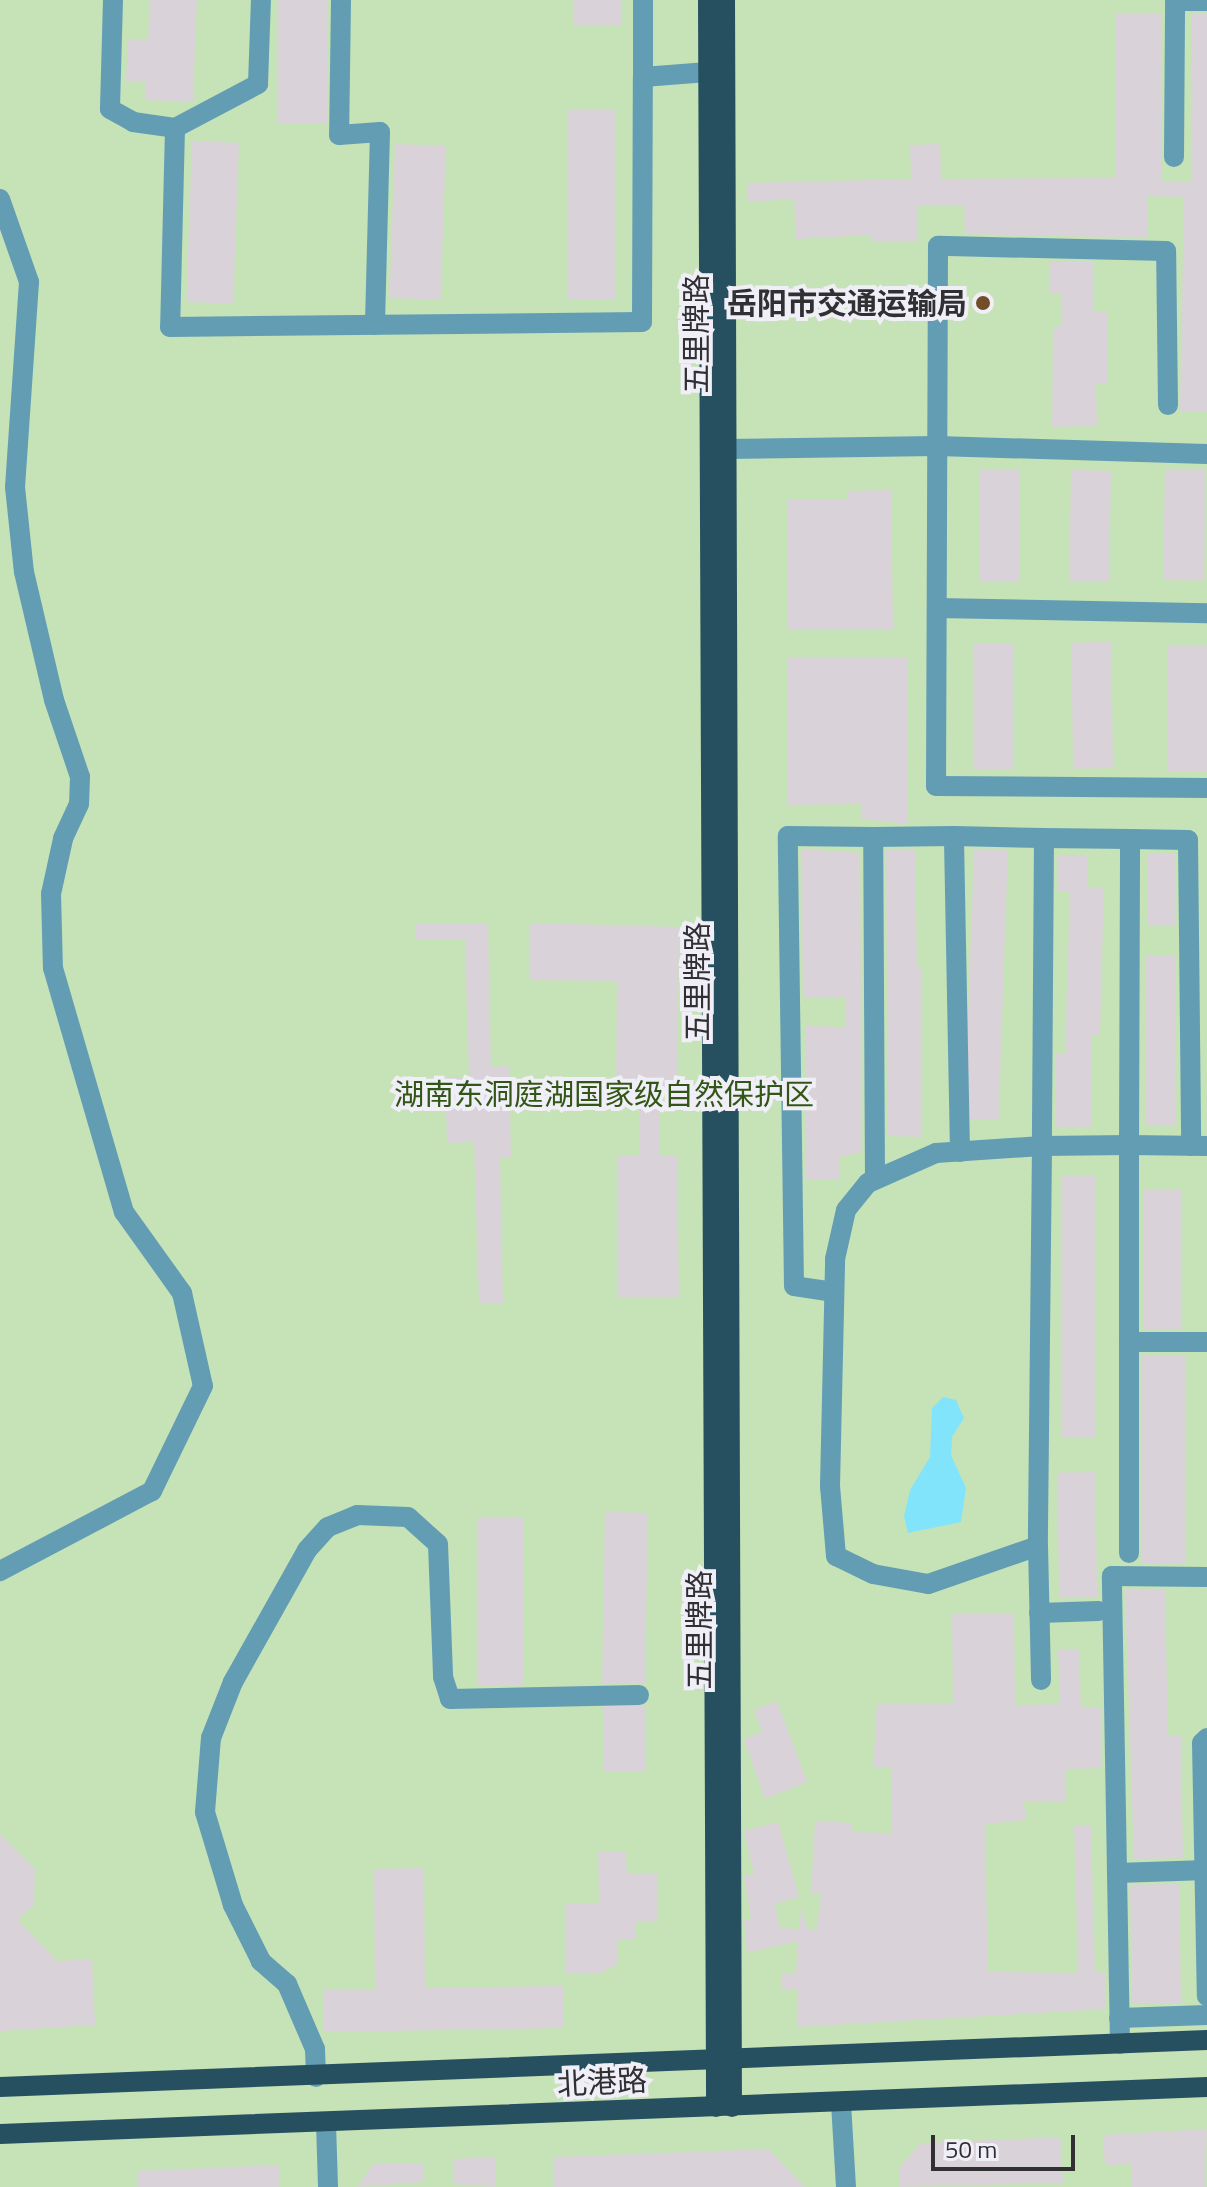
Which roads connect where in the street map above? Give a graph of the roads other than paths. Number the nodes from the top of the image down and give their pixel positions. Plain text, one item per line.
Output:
1 (113, 0) edge
2 (261, 0) edge
3 (341, 0) edge
4 (643, 0) edge
5 (708, 0) edge
6 (725, 0) edge
7 (1196, 1) edge
8 (708, 72) junction
9 (643, 77) junction
10 (175, 128) junction
11 (1174, 157) dead end
12 (0, 199) edge
13 (375, 325) junction
14 (1168, 405) dead end
15 (937, 446) junction
16 (726, 449) junction
17 (1207, 454) edge
18 (937, 608) junction
19 (1207, 613) edge
20 (1207, 788) edge
21 (954, 836) junction
22 (873, 837) junction
23 (1044, 838) junction
24 (1130, 839) junction
25 (1129, 1145) junction
26 (1042, 1146) junction
27 (1199, 1146) edge
28 (960, 1152) junction
29 (875, 1180) junction
30 (834, 1292) junction
31 (1129, 1342) junction
32 (1207, 1342) edge
33 (1038, 1546) junction
34 (1129, 1553) dead end
35 (0, 1571) edge
36 (1207, 1577) edge
37 (1099, 1611) dead end
38 (1039, 1613) junction
39 (1041, 1680) dead end
40 (639, 1695) dead end
41 (1207, 1738) edge
42 (1207, 1870) edge
43 (1117, 1873) junction
44 (1207, 1996) edge
45 (1207, 2015) edge
46 (1119, 2018) junction
47 (1207, 2040) edge
48 (1120, 2044) junction
49 (722, 2060) junction
50 (316, 2077) junction
51 (0, 2087) edge
52 (1207, 2087) edge
53 (841, 2103) junction
54 (724, 2107) junction
55 (326, 2123) junction
56 (0, 2134) edge
57 (328, 2187) edge
58 (846, 2187) edge

1 - 10 street
2 - 10 street
3 - 13 street
4 - 9 street
5 - 8 main road, 五里牌路
6 - 16 main road, 五里牌路
7 - 11 street
8 - 9 street
8 - 49 main road, 五里牌路
9 - 13 street
10 - 13 street
12 - 35 street
14 - 15 street
15 - 16 street
15 - 17 street
15 - 18 street
16 - 49 main road, 五里牌路
18 - 19 street
18 - 20 street
21 - 22 street
21 - 23 street
21 - 28 street
22 - 29 street
22 - 30 street
23 - 24 street
23 - 26 street
24 - 25 street
24 - 27 street
25 - 26 street
25 - 27 street
25 - 31 street
26 - 28 street
26 - 33 street
28 - 29 street
29 - 30 street
30 - 33 street
31 - 32 street
31 - 34 street
33 - 38 street
36 - 43 street
37 - 38 street
38 - 39 street
40 - 50 street
41 - 44 street
42 - 43 street
43 - 46 street
45 - 46 street
46 - 48 street
47 - 48 main road, 北港路
48 - 49 main road, 北港路
49 - 50 main road, 北港路
49 - 54 main road, 五里牌路
50 - 51 main road, 北港路
52 - 53 main road, 北港路
53 - 54 main road, 北港路
53 - 58 street
54 - 55 main road, 北港路
55 - 56 main road, 北港路
55 - 57 street

